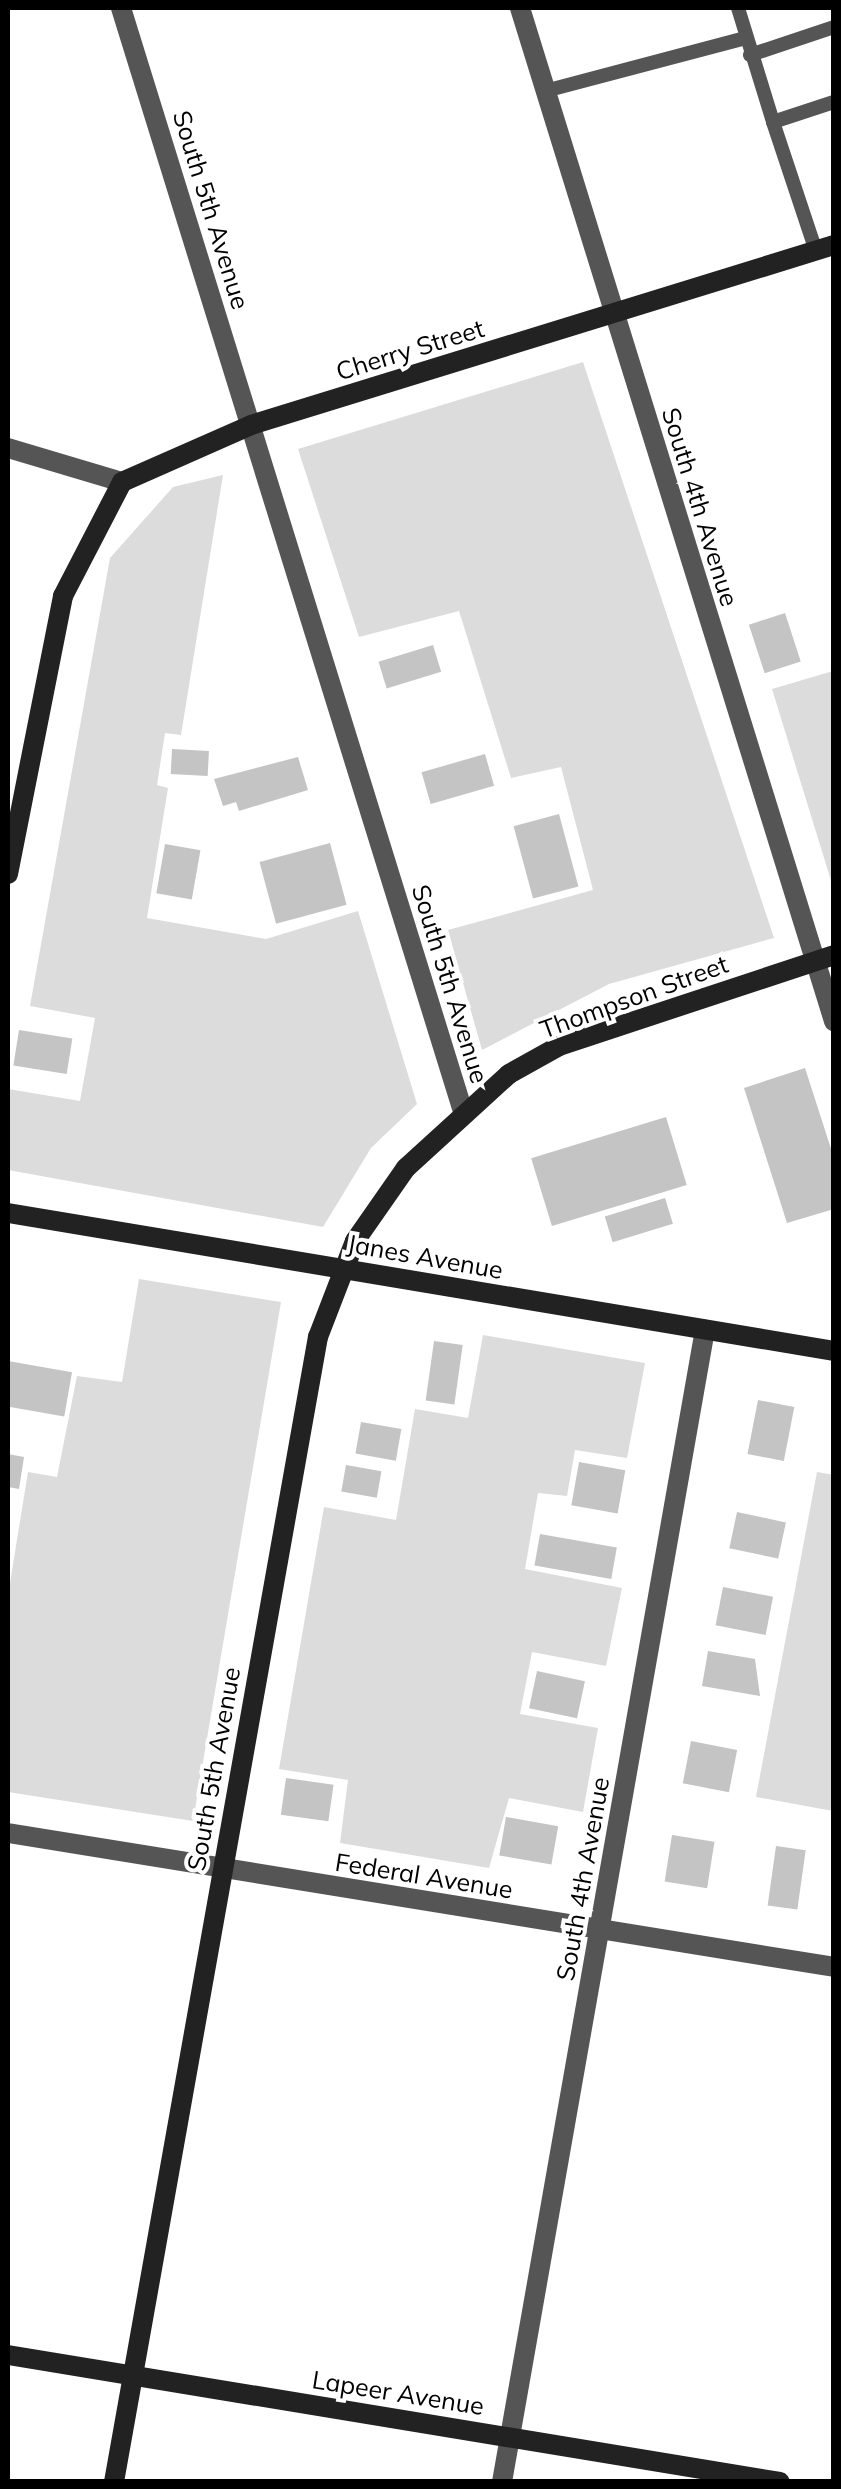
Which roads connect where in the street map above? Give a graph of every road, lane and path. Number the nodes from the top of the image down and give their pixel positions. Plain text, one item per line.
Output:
1 (122, 8) edge
2 (520, 8) edge
3 (738, 8) edge
4 (834, 27) edge
5 (745, 38) junction
6 (750, 55) junction
7 (545, 91) junction
8 (834, 102) edge
9 (773, 122) junction
10 (825, 248) edge
11 (614, 313) junction
12 (251, 424) junction
13 (8, 448) edge
14 (122, 482) junction
15 (8, 874) edge
16 (824, 958) edge
17 (834, 1021) edge
18 (462, 1108) junction
19 (8, 1213) edge
20 (343, 1268) junction
21 (705, 1330) junction
22 (834, 1351) edge
23 (8, 1834) edge
24 (222, 1868) junction
25 (600, 1930) junction
26 (834, 1967) edge
27 (8, 2354) edge
28 (134, 2374) junction
29 (510, 2436) junction
30 (114, 2482) edge
31 (502, 2482) edge
32 (780, 2482) edge

1 - 12 street, South 5th Avenue
2 - 7 street, South 4th Avenue
3 - 5 lane
4 - 6 lane
5 - 6 lane
5 - 7 lane
6 - 9 lane
7 - 11 street, South 4th Avenue
8 - 9 lane
9 - 10 lane
10 - 11 street, Cherry Street
11 - 12 street, Cherry Street
11 - 16 street, South 4th Avenue
12 - 14 street, Cherry Street
12 - 18 street, South 5th Avenue
13 - 14 street
14 - 15 street
16 - 17 street, South 4th Avenue
16 - 18 street, Thompson Street
18 - 20 street, South 5th Avenue
19 - 20 street, Janes Avenue
20 - 21 street, Janes Avenue
20 - 24 street, South 5th Avenue
21 - 22 street, Janes Avenue
21 - 25 street, South 4th Avenue
23 - 24 street, Federal Avenue
24 - 25 street, Federal Avenue
24 - 28 street, South 5th Avenue
25 - 26 street, Federal Avenue
25 - 29 street, South 4th Avenue
27 - 28 street, Lapeer Avenue
28 - 29 street, Lapeer Avenue
28 - 30 street, South 5th Avenue
29 - 31 street, South 4th Avenue
29 - 32 street, Lapeer Avenue

